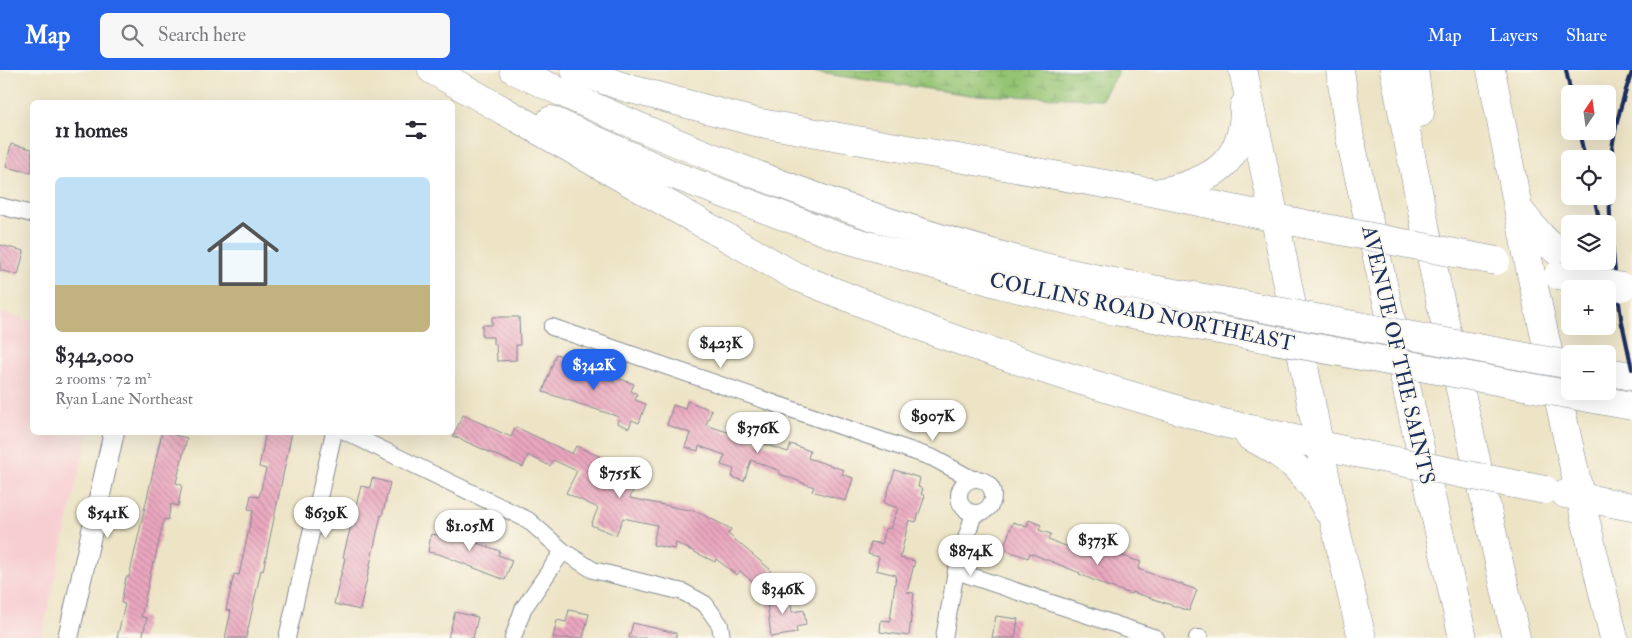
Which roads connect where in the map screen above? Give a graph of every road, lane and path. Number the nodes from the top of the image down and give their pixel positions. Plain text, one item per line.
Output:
1 (432, 70) edge
2 (446, 70) edge
3 (514, 70) edge
4 (575, 70) edge
5 (1242, 70) edge
6 (1334, 70) edge
7 (1340, 70) edge
8 (1394, 70) edge
9 (1414, 70) edge
10 (1491, 70) edge
11 (1350, 138) junction
12 (1156, 193) junction
13 (0, 206) edge
14 (1518, 208) junction
15 (30, 214) edge
16 (1275, 219) junction
17 (1561, 260) edge
18 (1561, 261) edge
19 (1530, 269) junction
20 (1584, 270) edge
21 (1627, 288) edge
22 (1438, 291) junction
23 (552, 327) dead end
24 (1561, 363) edge
25 (1616, 373) edge
26 (1632, 376) edge
27 (1632, 406) edge
28 (1218, 422) junction
29 (113, 435) edge
30 (333, 435) edge
31 (352, 435) edge
32 (1320, 444) junction
33 (972, 479) junction
34 (1580, 497) junction
35 (1623, 505) edge
36 (974, 513) junction
37 (1335, 525) junction
38 (563, 551) junction
39 (956, 571) junction
40 (68, 638) edge
41 (287, 638) edge
42 (513, 638) edge
43 (722, 638) edge
44 (944, 638) edge
45 (1156, 638) edge
46 (1362, 638) edge
47 (1463, 638) edge
48 (1516, 638) edge
49 (1614, 638) edge

1 - 28 highway
2 - 27 highway, COLLINS ROAD NORTHEAST, bridge
3 - 24 highway, COLLINS ROAD NORTHEAST, bridge
4 - 12 highway
5 - 12 highway
5 - 16 highway
6 - 11 highway
7 - 11 highway, AVENUE OF THE SAINTS
8 - 22 highway
9 - 22 highway
10 - 14 highway
11 - 47 highway, AVENUE OF THE SAINTS
12 - 16 highway
13 - 15 street
14 - 17 highway
14 - 19 highway
16 - 19 highway, bridge
16 - 32 highway
18 - 19 highway
19 - 34 highway
20 - 21 highway, bridge
22 - 48 highway
23 - 33 street
25 - 26 highway
28 - 32 highway
28 - 37 highway
29 - 40 street
30 - 41 street
31 - 38 street
32 - 34 highway, bridge
32 - 37 highway
33 - 36 street
33 - 36 street
34 - 35 highway
34 - 49 highway
36 - 39 street
37 - 46 highway
38 - 42 street
38 - 43 street
39 - 44 street
39 - 45 street

